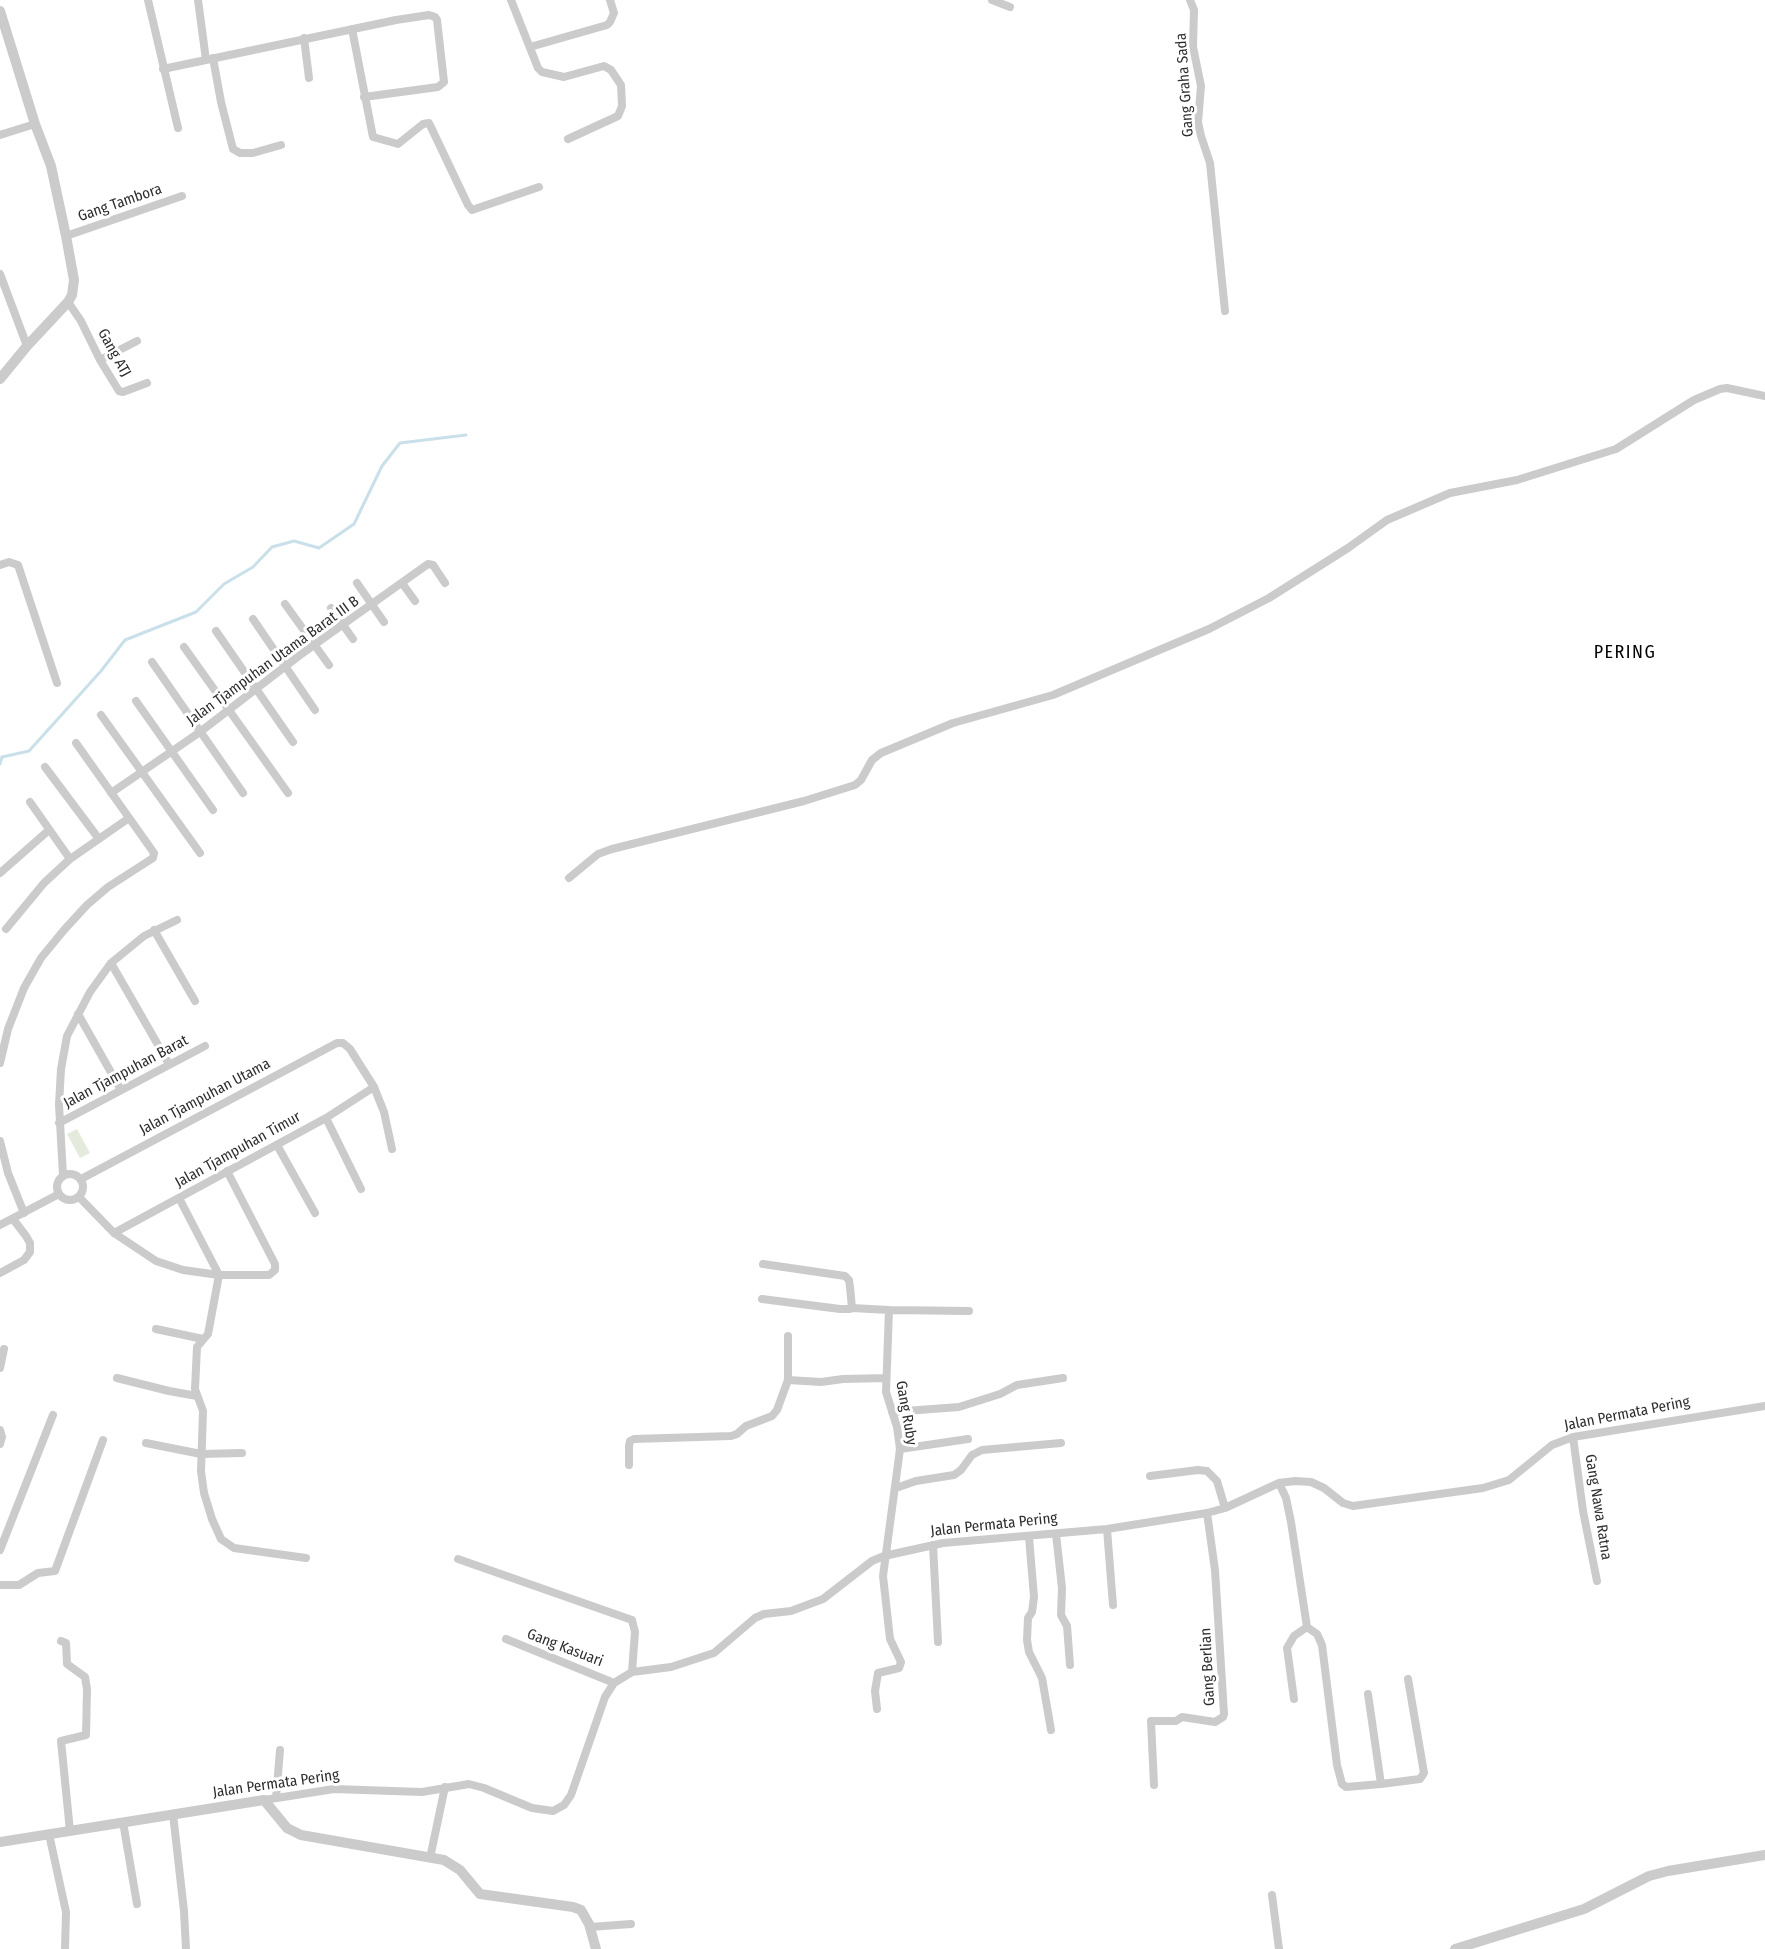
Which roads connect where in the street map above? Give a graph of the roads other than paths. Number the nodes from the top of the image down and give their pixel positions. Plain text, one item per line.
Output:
1 (148, 0) edge
2 (198, 0) edge
3 (511, 0) edge
4 (610, 0) edge
5 (992, 0) edge
6 (1190, 0) edge
7 (1010, 7) dead end
8 (0, 11) edge
9 (352, 29) junction
10 (304, 38) junction
11 (4, 40) edge
12 (530, 47) junction
13 (209, 59) junction
14 (163, 69) junction
15 (309, 78) dead end
16 (364, 97) junction
17 (35, 124) junction
18 (178, 128) dead end
19 (0, 135) edge
20 (568, 139) dead end
21 (281, 145) dead end
22 (539, 187) dead end
23 (182, 196) dead end
24 (66, 236) junction
25 (0, 274) edge
26 (68, 302) junction
27 (1225, 310) dead end
28 (137, 341) dead end
29 (25, 342) junction
30 (100, 360) junction
31 (0, 379) edge
32 (147, 383) dead end
33 (1765, 396) edge
34 (0, 565) edge
35 (357, 583) dead end
36 (402, 583) junction
37 (445, 583) dead end
38 (415, 601) dead end
39 (285, 604) dead end
40 (372, 605) junction
41 (331, 608) dead end
42 (253, 619) dead end
43 (384, 621) dead end
44 (343, 626) junction
45 (216, 631) dead end
46 (353, 639) dead end
47 (314, 645) junction
48 (184, 647) dead end
49 (152, 662) dead end
50 (329, 665) dead end
51 (286, 666) junction
52 (57, 683) dead end
53 (256, 690) junction
54 (136, 701) dead end
55 (315, 710) dead end
56 (229, 711) junction
57 (101, 715) dead end
58 (200, 732) junction
59 (293, 742) dead end
60 (76, 743) dead end
61 (170, 752) junction
62 (45, 767) dead end
63 (141, 771) junction
64 (111, 793) junction
65 (243, 793) dead end
66 (288, 793) dead end
67 (30, 802) dead end
68 (213, 810) dead end
69 (129, 818) junction
70 (49, 830) junction
71 (99, 839) junction
72 (200, 853) dead end
73 (70, 859) junction
74 (0, 873) edge
75 (569, 878) dead end
76 (177, 920) dead end
77 (6, 929) dead end
78 (154, 930) junction
79 (111, 963) junction
80 (195, 1001) dead end
81 (78, 1014) junction
82 (206, 1046) dead end
83 (0, 1063) edge
84 (169, 1064) junction
85 (374, 1087) junction
86 (121, 1090) junction
87 (326, 1118) junction
88 (59, 1123) junction
89 (0, 1142) edge
90 (277, 1145) junction
91 (392, 1149) dead end
92 (227, 1171) junction
93 (4, 1175) edge
94 (63, 1175) junction
95 (81, 1179) junction
96 (361, 1189) dead end
97 (59, 1194) junction
98 (79, 1197) junction
99 (179, 1198) junction
100 (24, 1213) junction
101 (315, 1213) dead end
102 (13, 1219) junction
103 (0, 1225) edge
104 (114, 1233) junction
105 (763, 1264) dead end
106 (0, 1273) edge
107 (219, 1275) junction
108 (762, 1299) dead end
109 (852, 1308) junction
110 (889, 1310) junction
111 (969, 1311) dead end
112 (156, 1329) dead end
113 (788, 1336) dead end
114 (203, 1339) junction
115 (4, 1349) dead end
116 (0, 1368) edge
117 (117, 1378) dead end
118 (886, 1378) junction
119 (1063, 1378) dead end
120 (788, 1380) junction
121 (197, 1395) junction
122 (1765, 1406) edge
123 (892, 1412) junction
124 (53, 1416) dead end
125 (1, 1432) edge
126 (1573, 1437) junction
127 (968, 1439) dead end
128 (103, 1440) dead end
129 (146, 1443) dead end
130 (1061, 1443) dead end
131 (0, 1444) edge
132 (900, 1449) junction
133 (242, 1453) dead end
134 (201, 1454) junction
135 (629, 1466) dead end
136 (1150, 1476) dead end
137 (1279, 1483) junction
138 (896, 1488) junction
139 (1226, 1508) junction
140 (1207, 1513) junction
141 (1107, 1528) junction
142 (1056, 1534) junction
143 (1029, 1537) junction
144 (933, 1545) junction
145 (0, 1550) edge
146 (884, 1556) junction
147 (306, 1558) dead end
148 (458, 1559) dead end
149 (1597, 1581) dead end
150 (0, 1585) edge
151 (1113, 1605) dead end
152 (1307, 1628) junction
153 (506, 1639) dead end
154 (61, 1641) dead end
155 (938, 1642) dead end
156 (1071, 1665) dead end
157 (632, 1672) junction
158 (1408, 1678) dead end
159 (614, 1683) junction
160 (1368, 1694) dead end
161 (1294, 1699) dead end
162 (877, 1709) dead end
163 (1051, 1730) dead end
164 (279, 1750) dead end
165 (1381, 1784) junction
166 (1154, 1785) dead end
167 (444, 1787) junction
168 (276, 1798) junction
169 (264, 1800) junction
170 (173, 1815) junction
171 (123, 1822) junction
172 (70, 1831) junction
173 (49, 1834) junction
174 (0, 1842) edge
175 (1765, 1855) edge
176 (430, 1858) junction
177 (1272, 1895) dead end
178 (137, 1904) dead end
179 (631, 1924) dead end
180 (590, 1927) junction
181 (65, 1949) edge
182 (186, 1949) edge
183 (596, 1949) edge
184 (1279, 1949) edge
185 (1455, 1949) edge

1 - 14 street
2 - 13 street
3 - 12 street
4 - 12 street
5 - 7 street
6 - 27 street, Gang Graha Sada
8 - 11 street
9 - 10 street
9 - 16 street
9 - 16 street
10 - 13 street
10 - 15 street
11 - 17 street
12 - 20 street
13 - 14 street
13 - 21 street
14 - 18 street
16 - 22 street
17 - 19 street
17 - 24 street
23 - 24 street, Gang Tambora
24 - 26 street
25 - 29 street
26 - 29 street
26 - 30 street, Gang ATJ
28 - 30 street
29 - 31 street
30 - 32 street, Gang ATJ
33 - 75 street
34 - 52 street
35 - 40 street
36 - 37 street, Jalan Tjampuhan Utama Barat III B
36 - 38 street
36 - 40 street, Jalan Tjampuhan Utama Barat III B
39 - 47 street
40 - 43 street
40 - 44 street, Jalan Tjampuhan Utama Barat III B
41 - 44 street
42 - 51 street
44 - 46 street
44 - 47 street, Jalan Tjampuhan Utama Barat III B
45 - 53 street
47 - 50 street
47 - 51 street, Jalan Tjampuhan Utama Barat III B
48 - 56 street
49 - 58 street
51 - 53 street, Jalan Tjampuhan Utama Barat III B
51 - 55 street
53 - 56 street, Jalan Tjampuhan Utama Barat III B
53 - 59 street
54 - 61 street
56 - 58 street, Jalan Tjampuhan Utama Barat III B
56 - 66 street
57 - 63 street
58 - 61 street, Jalan Tjampuhan Utama Barat III B
58 - 65 street
60 - 64 street
61 - 63 street, Jalan Tjampuhan Utama Barat III B
61 - 68 street
62 - 71 street
63 - 64 street, Jalan Tjampuhan Utama Barat III B
63 - 72 street
64 - 69 street
67 - 70 street
69 - 71 street
69 - 83 street
70 - 73 street
70 - 74 street
71 - 73 street
73 - 77 street
76 - 78 street
78 - 79 street
78 - 80 street
79 - 81 street
79 - 84 street
81 - 86 street
81 - 88 street
82 - 84 street, Jalan Tjampuhan Barat
84 - 86 street, Jalan Tjampuhan Barat
85 - 87 street, Jalan Tjampuhan Timur
85 - 91 street
85 - 95 street, Jalan Tjampuhan Utama
86 - 88 street, Jalan Tjampuhan Barat
87 - 90 street, Jalan Tjampuhan Timur
87 - 96 street
88 - 94 street
89 - 93 street
90 - 92 street, Jalan Tjampuhan Timur
90 - 101 street
92 - 99 street, Jalan Tjampuhan Timur
92 - 107 street
93 - 100 street
94 - 95 street
94 - 97 street
95 - 98 street
97 - 98 street
97 - 100 street
98 - 104 street
99 - 104 street, Jalan Tjampuhan Timur
99 - 107 street
100 - 102 street
102 - 103 street
102 - 106 street
104 - 107 street
105 - 109 street
107 - 114 street
108 - 109 street
109 - 110 street
110 - 111 street
110 - 118 street, Gang Ruby
112 - 114 street
113 - 120 street
114 - 121 street
115 - 116 street
117 - 121 street
118 - 120 street
118 - 123 street, Gang Ruby
119 - 123 street
120 - 135 street
121 - 134 street
122 - 126 street, Jalan Permata Pering
123 - 132 street, Gang Ruby
124 - 145 street
125 - 131 street
126 - 137 street, Jalan Permata Pering
126 - 149 street, Gang Nawa Ratna
127 - 132 street
128 - 150 street
129 - 134 street
130 - 138 street
132 - 138 street, Gang Ruby
133 - 134 street
134 - 147 street
136 - 139 street
137 - 139 street, Jalan Permata Pering
137 - 152 street
138 - 146 street, Gang Ruby
139 - 140 street, Jalan Permata Pering
140 - 141 street, Jalan Permata Pering
140 - 166 street, Gang Berlian
141 - 142 street, Jalan Permata Pering
141 - 151 street
142 - 143 street, Jalan Permata Pering
142 - 156 street
143 - 144 street, Jalan Permata Pering
143 - 163 street
144 - 146 street, Jalan Permata Pering
144 - 155 street
146 - 157 street, Jalan Permata Pering
146 - 162 street, Gang Ruby
148 - 157 street
152 - 161 street
152 - 165 street
153 - 159 street, Gang Kasuari
154 - 172 street
157 - 159 street, Jalan Permata Pering
158 - 165 street
159 - 167 street, Jalan Permata Pering
160 - 165 street
164 - 168 street
167 - 168 street, Jalan Permata Pering
167 - 176 street
168 - 169 street, Jalan Permata Pering
169 - 170 street, Jalan Permata Pering
169 - 176 street
170 - 171 street, Jalan Permata Pering
170 - 182 street
171 - 172 street, Jalan Permata Pering
171 - 178 street
172 - 173 street, Jalan Permata Pering
173 - 174 street, Jalan Permata Pering
173 - 181 street
175 - 185 street
176 - 180 street
177 - 184 street
179 - 180 street
180 - 183 street

